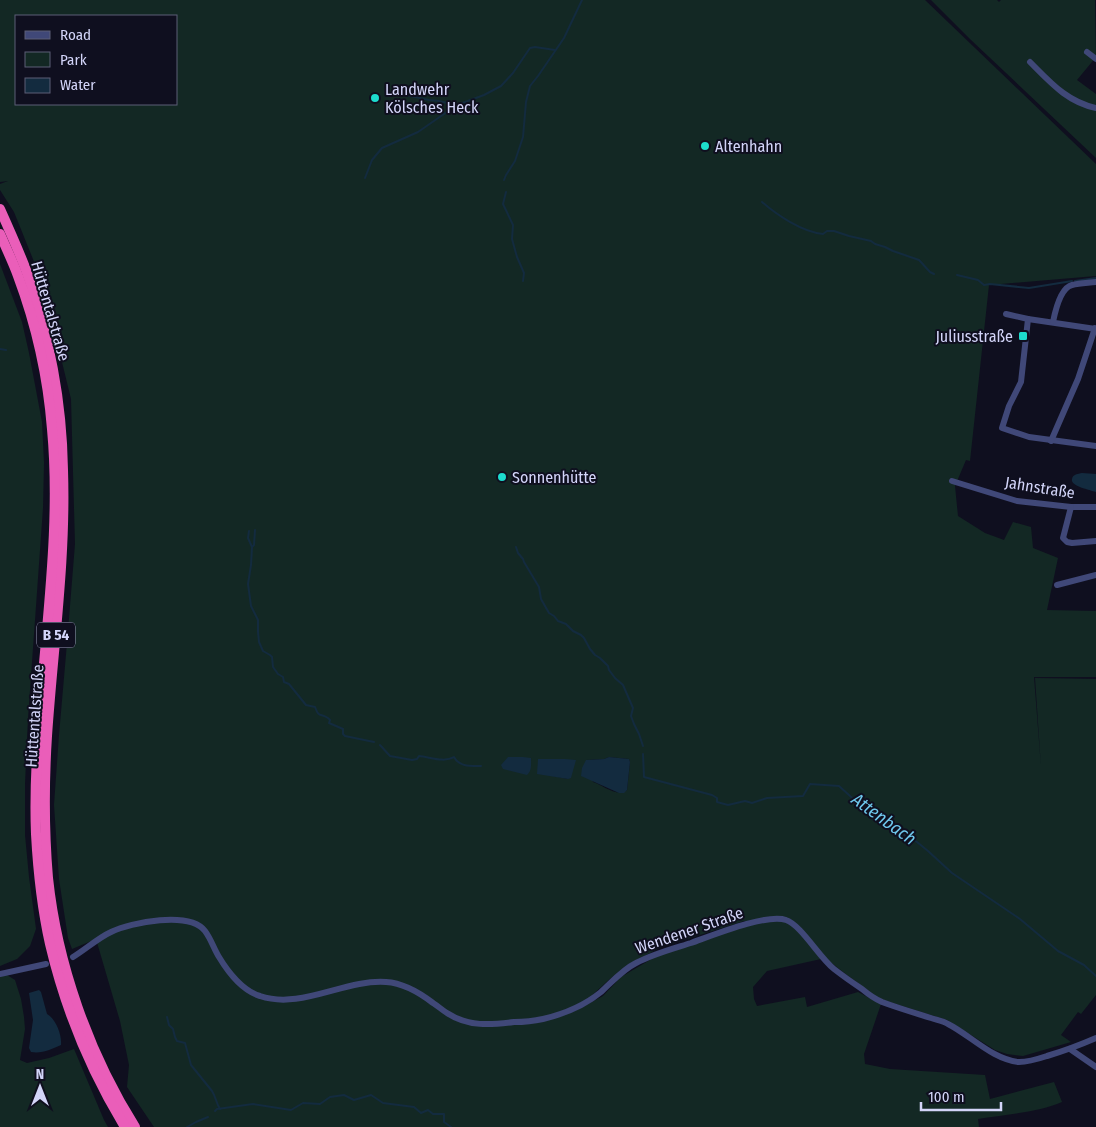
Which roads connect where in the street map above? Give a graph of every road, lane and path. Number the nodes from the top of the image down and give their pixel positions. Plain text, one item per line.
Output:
1 (1087, 52) dead end
2 (1096, 59) edge
3 (1030, 62) dead end
4 (1096, 108) edge
5 (0, 209) edge
6 (0, 234) edge
7 (1096, 282) edge
8 (1006, 314) dead end
9 (1028, 319) junction
10 (1053, 322) junction
11 (1096, 328) edge
12 (1051, 441) junction
13 (1096, 446) edge
14 (952, 480) dead end
15 (1071, 507) junction
16 (1096, 507) edge
17 (1096, 541) edge
18 (1096, 575) edge
19 (1057, 585) dead end
20 (73, 957) dead end
21 (46, 964) dead end
22 (0, 974) edge
23 (1096, 1038) edge
24 (1070, 1049) junction
25 (96, 1064) junction
26 (1096, 1067) edge
27 (125, 1127) edge
28 (135, 1127) edge

1 - 2 street
3 - 4 street
5 - 25 highway, Hüttentalstraße / B 54
6 - 25 highway, Hüttentalstraße / B 54
7 - 10 street
8 - 9 street
9 - 10 street
9 - 12 street
10 - 11 street
11 - 12 street
12 - 13 street
14 - 15 street, Jahnstraße
15 - 16 street, Jahnstraße
15 - 17 street
18 - 19 street
20 - 24 street, Wendener Straße
21 - 22 street
23 - 24 street
24 - 26 street
25 - 27 highway, Hüttentalstraße / B 54
25 - 28 highway, Hüttentalstraße / B 54

